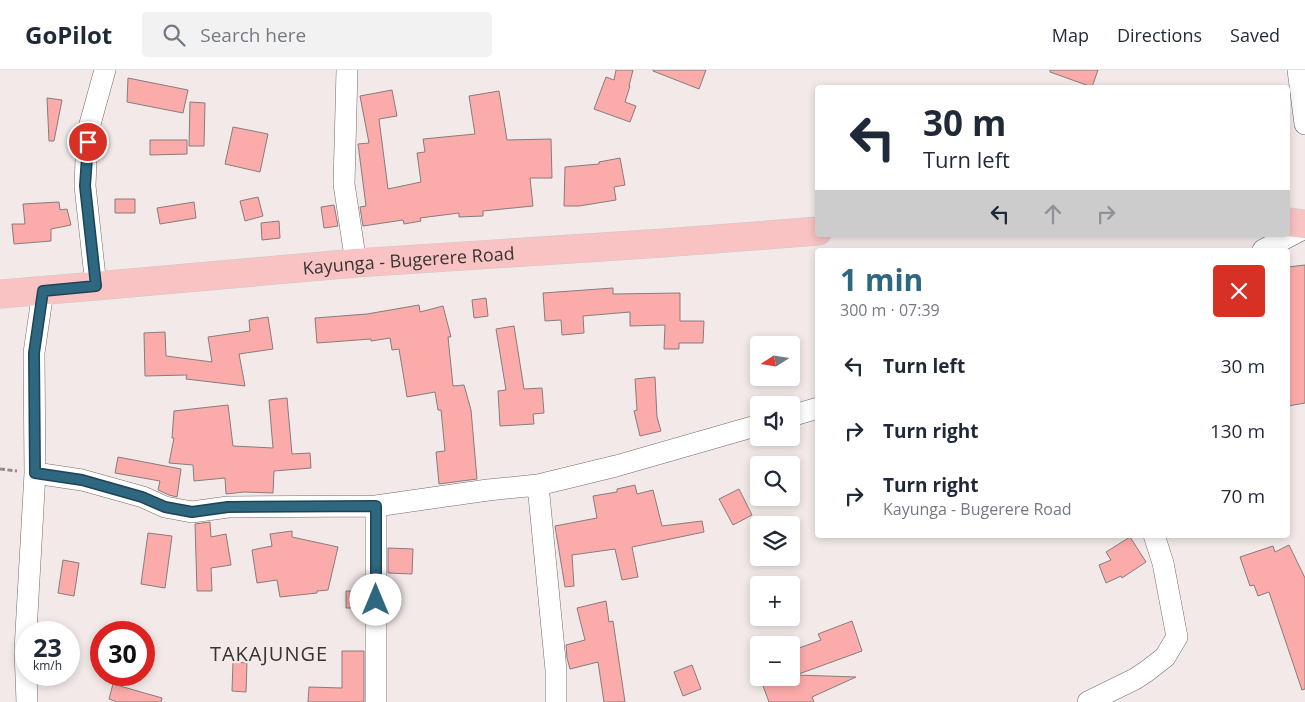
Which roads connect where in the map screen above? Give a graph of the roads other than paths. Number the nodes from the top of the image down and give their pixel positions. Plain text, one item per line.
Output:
1 (105, 70) edge
2 (347, 70) edge
3 (1298, 70) edge
4 (1305, 124) edge
5 (1290, 222) edge
6 (1305, 226) edge
7 (815, 231) edge
8 (1290, 235) edge
9 (1286, 237) edge
10 (1266, 248) edge
11 (356, 263) junction
12 (96, 286) junction
13 (43, 291) junction
14 (0, 294) edge
15 (815, 409) edge
16 (800, 413) edge
17 (750, 428) edge
18 (35, 473) junction
19 (538, 484) junction
20 (376, 506) junction
21 (1155, 538) edge
22 (26, 702) edge
23 (376, 702) edge
24 (556, 702) edge
25 (1088, 702) edge

1 - 12 street
2 - 11 street
3 - 4 street
5 - 6 main road
6 - 8 street
7 - 11 main road, Kayunga - Bugerere Road
9 - 10 street
11 - 12 main road, Kayunga - Bugerere Road
12 - 13 main road, Kayunga - Bugerere Road
13 - 14 main road, Kayunga - Bugerere Road
13 - 18 street
15 - 16 street
17 - 19 street
18 - 20 street
18 - 22 street
19 - 20 street
19 - 24 street
20 - 23 street
21 - 25 street

